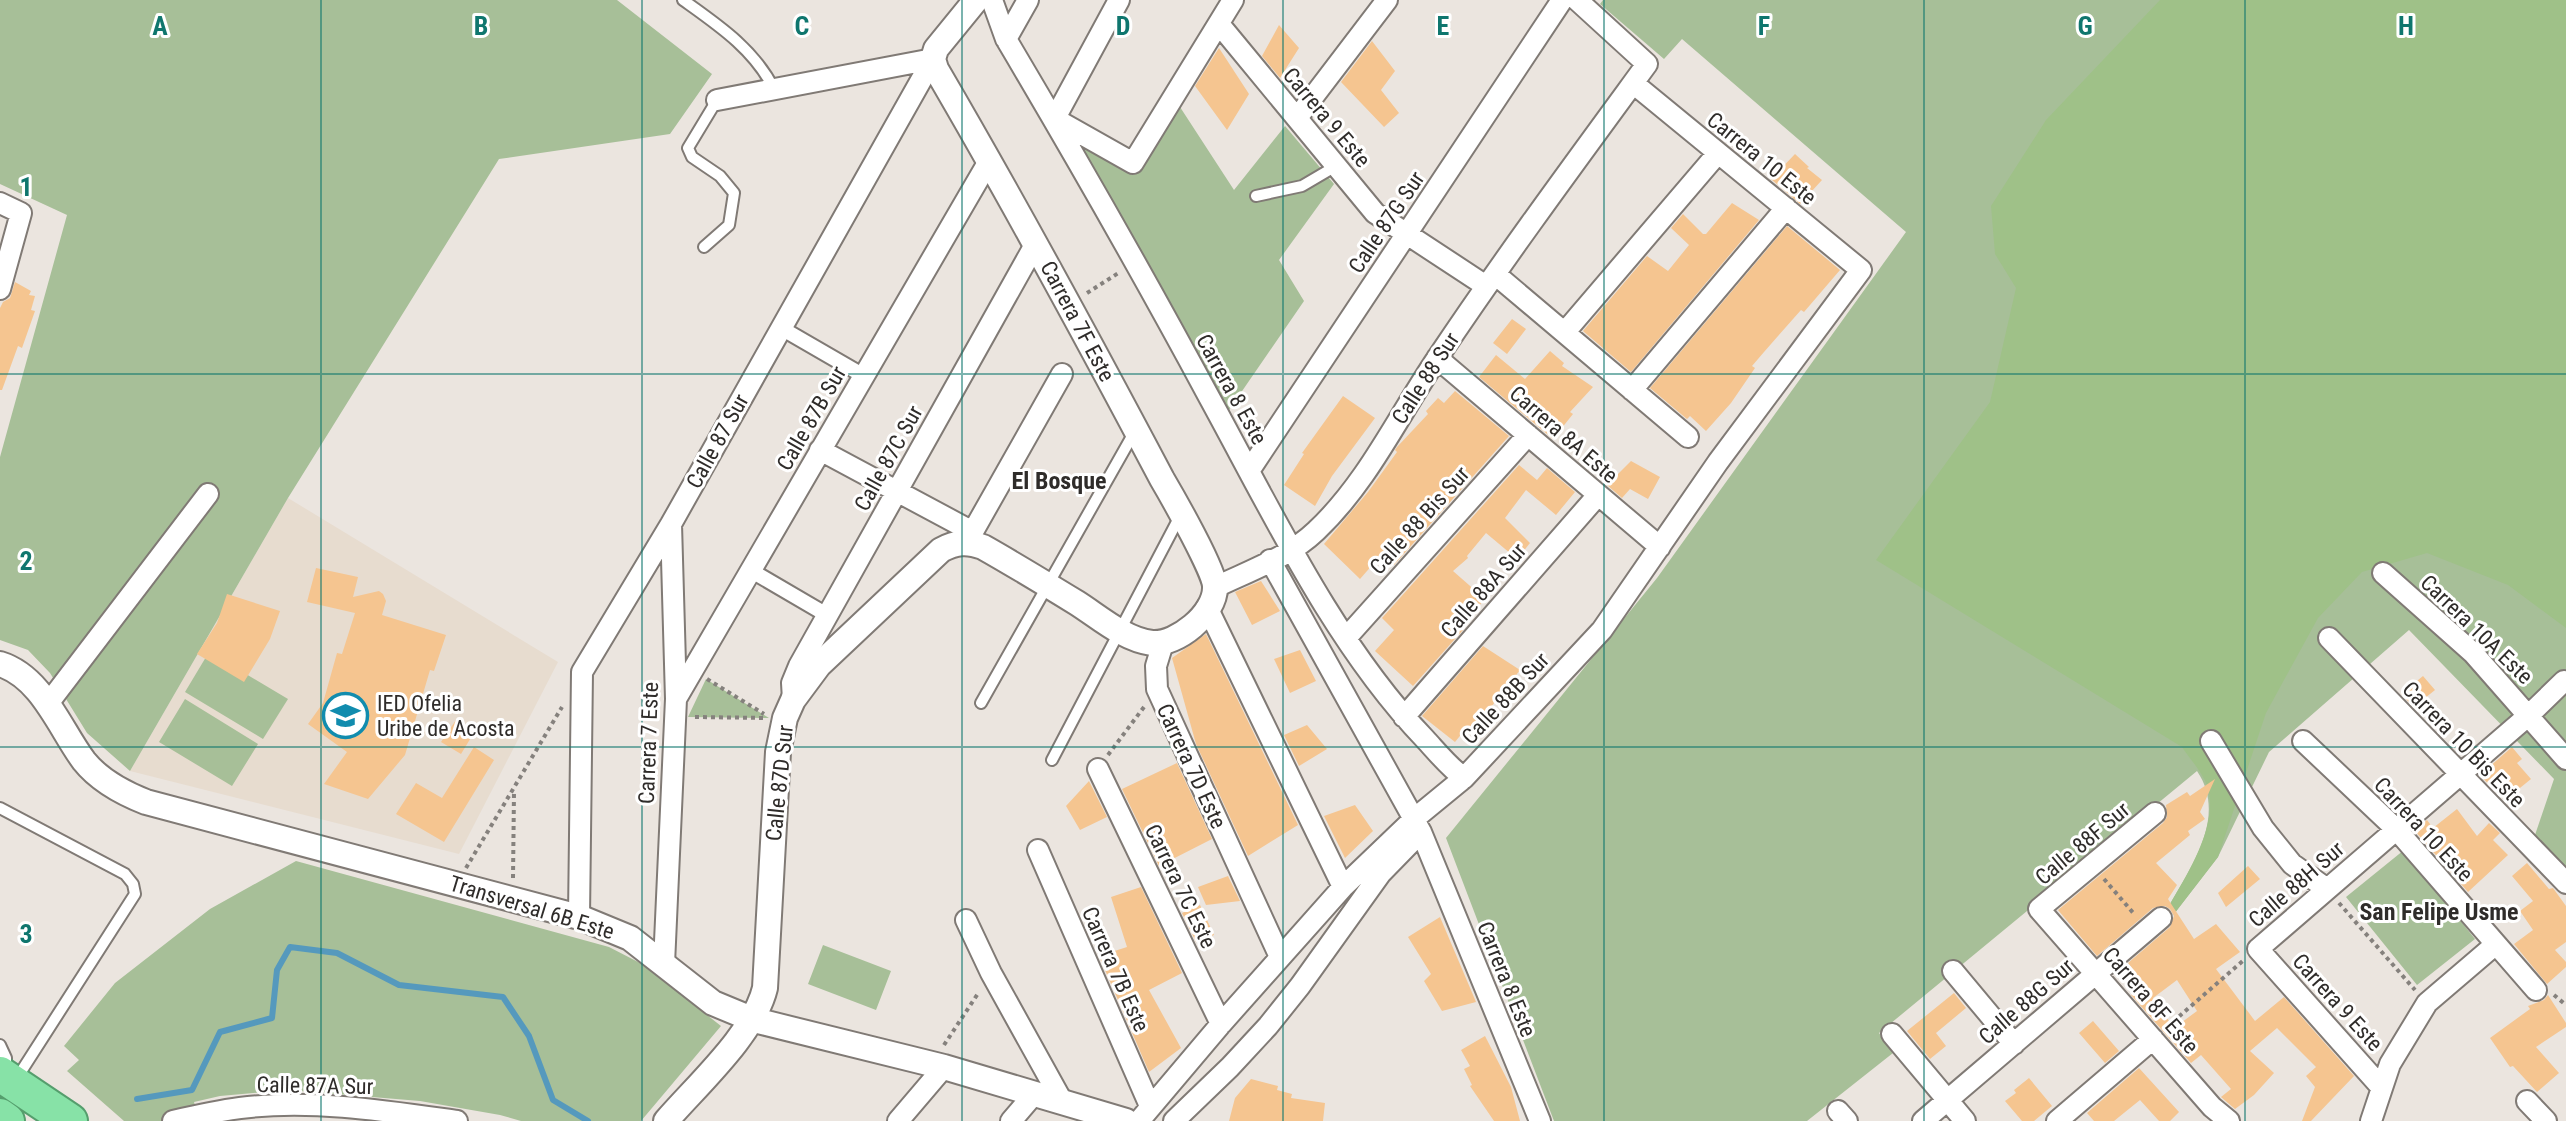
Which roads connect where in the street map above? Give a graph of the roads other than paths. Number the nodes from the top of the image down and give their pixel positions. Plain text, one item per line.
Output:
1 (683, 0) edge
2 (976, 0) edge
3 (992, 0) edge
4 (1028, 0) edge
5 (1119, 0) edge
6 (1233, 0) edge
7 (1387, 0) edge
8 (1562, 0) edge
9 (1577, 0) edge
10 (1219, 24) junction
11 (1006, 39) junction
12 (933, 59) junction
13 (1633, 83) junction
14 (774, 89) junction
15 (717, 100) joint
16 (1297, 118) junction
17 (1055, 120) junction
18 (1718, 153) junction
19 (989, 161) junction
20 (1336, 166) junction
21 (1256, 196) dead end
22 (0, 203) edge
23 (1786, 208) junction
24 (1406, 234) junction
25 (1036, 243) junction
26 (704, 247) dead end
27 (1861, 270) joint
28 (1490, 280) junction
29 (0, 289) edge
30 (781, 328) junction
31 (1565, 332) junction
32 (1437, 358) junction
33 (1062, 374) dead end
34 (864, 376) junction
35 (1632, 390) junction
36 (1136, 430) junction
37 (1528, 435) junction
38 (1688, 437) dead end
39 (820, 450) junction
40 (1249, 471) junction
41 (896, 491) junction
42 (208, 494) dead end
43 (1598, 495) junction
44 (1181, 514) junction
45 (671, 524) junction
46 (970, 537) junction
47 (1660, 547) junction
48 (1292, 548) junction
49 (1270, 560) junction
50 (750, 570) junction
51 (2383, 573) dead end
52 (1048, 585) junction
53 (1211, 597) junction
54 (827, 615) junction
55 (1120, 630) junction
56 (1346, 638) junction
57 (2329, 638) dead end
58 (1163, 643) junction
59 (0, 664) edge
60 (2564, 681) edge
61 (793, 700) junction
62 (981, 703) dead end
63 (47, 705) junction
64 (675, 708) junction
65 (2529, 715) junction
66 (1404, 717) junction
67 (2211, 741) dead end
68 (2303, 741) dead end
69 (2566, 759) edge
70 (1052, 760) dead end
71 (1098, 769) road end
72 (2459, 775) junction
73 (1464, 778) junction
74 (0, 808) edge
75 (2155, 813) dead end
76 (1417, 825) junction
77 (2396, 829) junction
78 (1038, 850) dead end
79 (2566, 883) edge
80 (1343, 887) junction
81 (2327, 889) junction
82 (2039, 909) joint
83 (579, 917) junction
84 (966, 920) dead end
85 (2154, 924) road end
86 (2496, 944) junction
87 (2258, 949) joint
88 (1280, 957) junction
89 (664, 964) junction
90 (1953, 971) dead end
91 (2096, 973) junction
92 (2536, 990) dead end
93 (754, 1020) junction
94 (1221, 1024) junction
95 (1892, 1034) dead end
96 (2153, 1039) junction
97 (2014, 1044) junction
98 (938, 1066) junction
99 (5, 1070) edge
100 (2382, 1088) junction
101 (1035, 1093) junction
102 (1948, 1100) junction
103 (1062, 1101) junction
104 (2527, 1101) dead end
105 (295, 1114) edge
106 (1144, 1114) edge
107 (0, 1116) edge
108 (383, 1116) edge
109 (668, 1119) edge
110 (7, 1121) edge
111 (70, 1121) edge
112 (173, 1121) edge
113 (457, 1121) edge
114 (898, 1121) edge
115 (1011, 1121) edge
116 (1126, 1121) edge
117 (1174, 1121) edge
118 (1540, 1121) edge
119 (1923, 1121) edge
120 (1965, 1121) edge
121 (2057, 1121) edge
122 (2229, 1121) edge
123 (2371, 1121) edge
124 (2546, 1121) edge

1 - 14 lane
2 - 12 street, Calle 87 Sur
3 - 11 street, Carrera 8 Este
4 - 11 street
5 - 17 street
6 - 10 street
7 - 16 street
8 - 24 street, Calle 87G Sur
9 - 13 street, Calle 88 Sur
10 - 16 street, Carrera 9 Este
10 - 17 street
11 - 17 street, Carrera 8 Este
12 - 14 street
12 - 19 street, Carrera 7F Este
12 - 30 street, Calle 87 Sur
13 - 18 street, Carrera 10 Este
13 - 28 street, Calle 88 Sur
14 - 15 street
15 - 26 lane
16 - 20 street, Carrera 9 Este
17 - 40 street, Carrera 8 Este
18 - 23 street, Carrera 10 Este
18 - 31 street
19 - 25 street, Carrera 7F Este
19 - 34 street, Calle 87B Sur
20 - 21 lane
20 - 24 street, Carrera 9 Este
22 - 29 street
23 - 27 street, Carrera 10 Este
23 - 35 street
24 - 28 street, Carrera 9 Este
24 - 40 street, Calle 87G Sur
25 - 36 street, Carrera 7F Este
25 - 41 street, Calle 87C Sur
27 - 47 street, Calle 88B Sur
28 - 31 street, Carrera 9 Este
28 - 32 street, Calle 88 Sur
30 - 34 street
30 - 45 street, Calle 87 Sur
31 - 35 street, Carrera 9 Este
32 - 37 street, Carrera 8A Este
32 - 48 street, Calle 88 Sur
33 - 46 street
34 - 39 street, Calle 87B Sur
35 - 38 street, Carrera 9 Este
36 - 44 street, Carrera 7F Este
36 - 52 lane
37 - 43 street, Carrera 8A Este
37 - 56 street, Calle 88 Bis Sur
39 - 41 street
39 - 50 street, Calle 87B Sur
40 - 48 street, Carrera 8 Este
41 - 46 street
41 - 54 street, Calle 87C Sur
42 - 63 street
43 - 47 street, Carrera 8A Este
43 - 66 street, Calle 88A Sur
44 - 53 street, Carrera 7F Este
44 - 55 lane
45 - 64 street, Carrera 7 Este
45 - 83 street, Calle 87 Sur
46 - 52 street
46 - 61 street, Calle 87D Sur
47 - 73 street, Calle 88B Sur
48 - 49 street, Calle 88 Sur
48 - 56 street, Carrera 8 Este
49 - 53 street, Calle 88 Sur
49 - 76 street, Carrera 8 Este
50 - 54 street
50 - 64 street, Calle 87B Sur
51 - 65 street, Carrera 10A Este
52 - 55 street
52 - 62 lane
53 - 58 street, Calle 88 Sur
53 - 80 street, Carrera 7F Este
54 - 61 street, Calle 87C Sur
55 - 58 street
55 - 70 lane
56 - 66 street, Carrera 8 Este
57 - 72 street, Carrera 10 Bis Este
58 - 88 street, Carrera 7D Este
59 - 63 street, Transversal 6B Este
60 - 65 street, Calle 88H Sur
61 - 93 street, Calle 87D Sur
63 - 83 street, Transversal 6B Este
64 - 89 street, Carrera 7 Este
65 - 69 street, Carrera 10A Este
65 - 72 street, Calle 88H Sur
66 - 73 street, Carrera 8 Este
67 - 81 street
68 - 77 street, Carrera 10 Este
71 - 94 street, Carrera 7C Este
72 - 77 street, Calle 88H Sur
72 - 79 street, Carrera 10 Bis Este
73 - 76 street, Calle 88B Sur
74 - 99 lane
75 - 82 street, Calle 88F Sur
76 - 80 street, Calle 88B Sur
76 - 117 street, Calle 88B Sur
76 - 118 street, Carrera 8 Este
77 - 81 street, Calle 88H Sur
77 - 86 street, Carrera 10 Este
78 - 106 street, Carrera 7B Este
80 - 88 street, Calle 88B Sur
81 - 87 street, Calle 88H Sur
82 - 91 street, Carrera 8F Este
83 - 89 street, Transversal 6B Este
84 - 103 street
85 - 91 street, Calle 88G Sur
86 - 92 street, Carrera 10 Este
86 - 100 street
87 - 100 street, Carrera 9 Este
88 - 94 street, Calle 88B Sur
89 - 93 street, Transversal 6B Este
90 - 97 street
91 - 96 street, Carrera 8F Este
91 - 97 street, Calle 88G Sur
93 - 98 street, Transversal 6B Este
93 - 109 street, Calle 87D Sur
94 - 106 street, Calle 88B Sur
95 - 102 street
96 - 121 street
96 - 122 street, Carrera 8F Este
97 - 102 street, Calle 88G Sur
98 - 101 street, Transversal 6B Este
98 - 114 street
99 - 111 highway
100 - 123 street
101 - 103 street, Transversal 6B Este
101 - 115 street
102 - 119 street, Calle 88G Sur
102 - 120 street
103 - 116 street, Transversal 6B Este
104 - 124 street
105 - 108 street, Calle 87A Sur
105 - 112 street, Calle 87A Sur
107 - 110 highway
108 - 113 street, Calle 87A Sur

